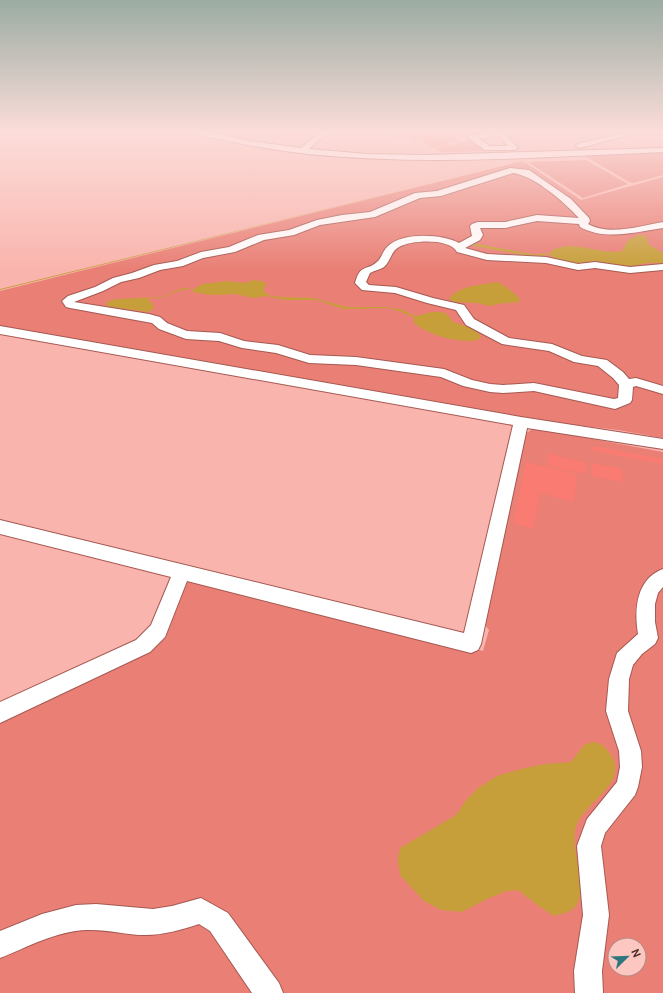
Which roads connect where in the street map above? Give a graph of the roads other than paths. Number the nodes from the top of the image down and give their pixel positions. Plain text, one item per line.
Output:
1 (490, 177) edge
2 (534, 177) edge
3 (582, 223) junction
4 (663, 225) edge
5 (459, 248) junction
6 (663, 267) edge
7 (0, 330) edge
8 (627, 380) junction
9 (663, 390) edge
10 (520, 422) junction
11 (663, 444) edge
12 (0, 527) edge
13 (182, 572) junction
14 (663, 577) edge
15 (0, 713) edge
16 (0, 945) edge
17 (264, 987) edge
18 (589, 993) edge

1 - 8 street
2 - 3 street
3 - 4 street
3 - 5 street
5 - 6 street
5 - 8 street
7 - 10 street
8 - 9 street
10 - 11 street
10 - 13 street
12 - 13 street
13 - 15 street
14 - 18 street
16 - 17 street

